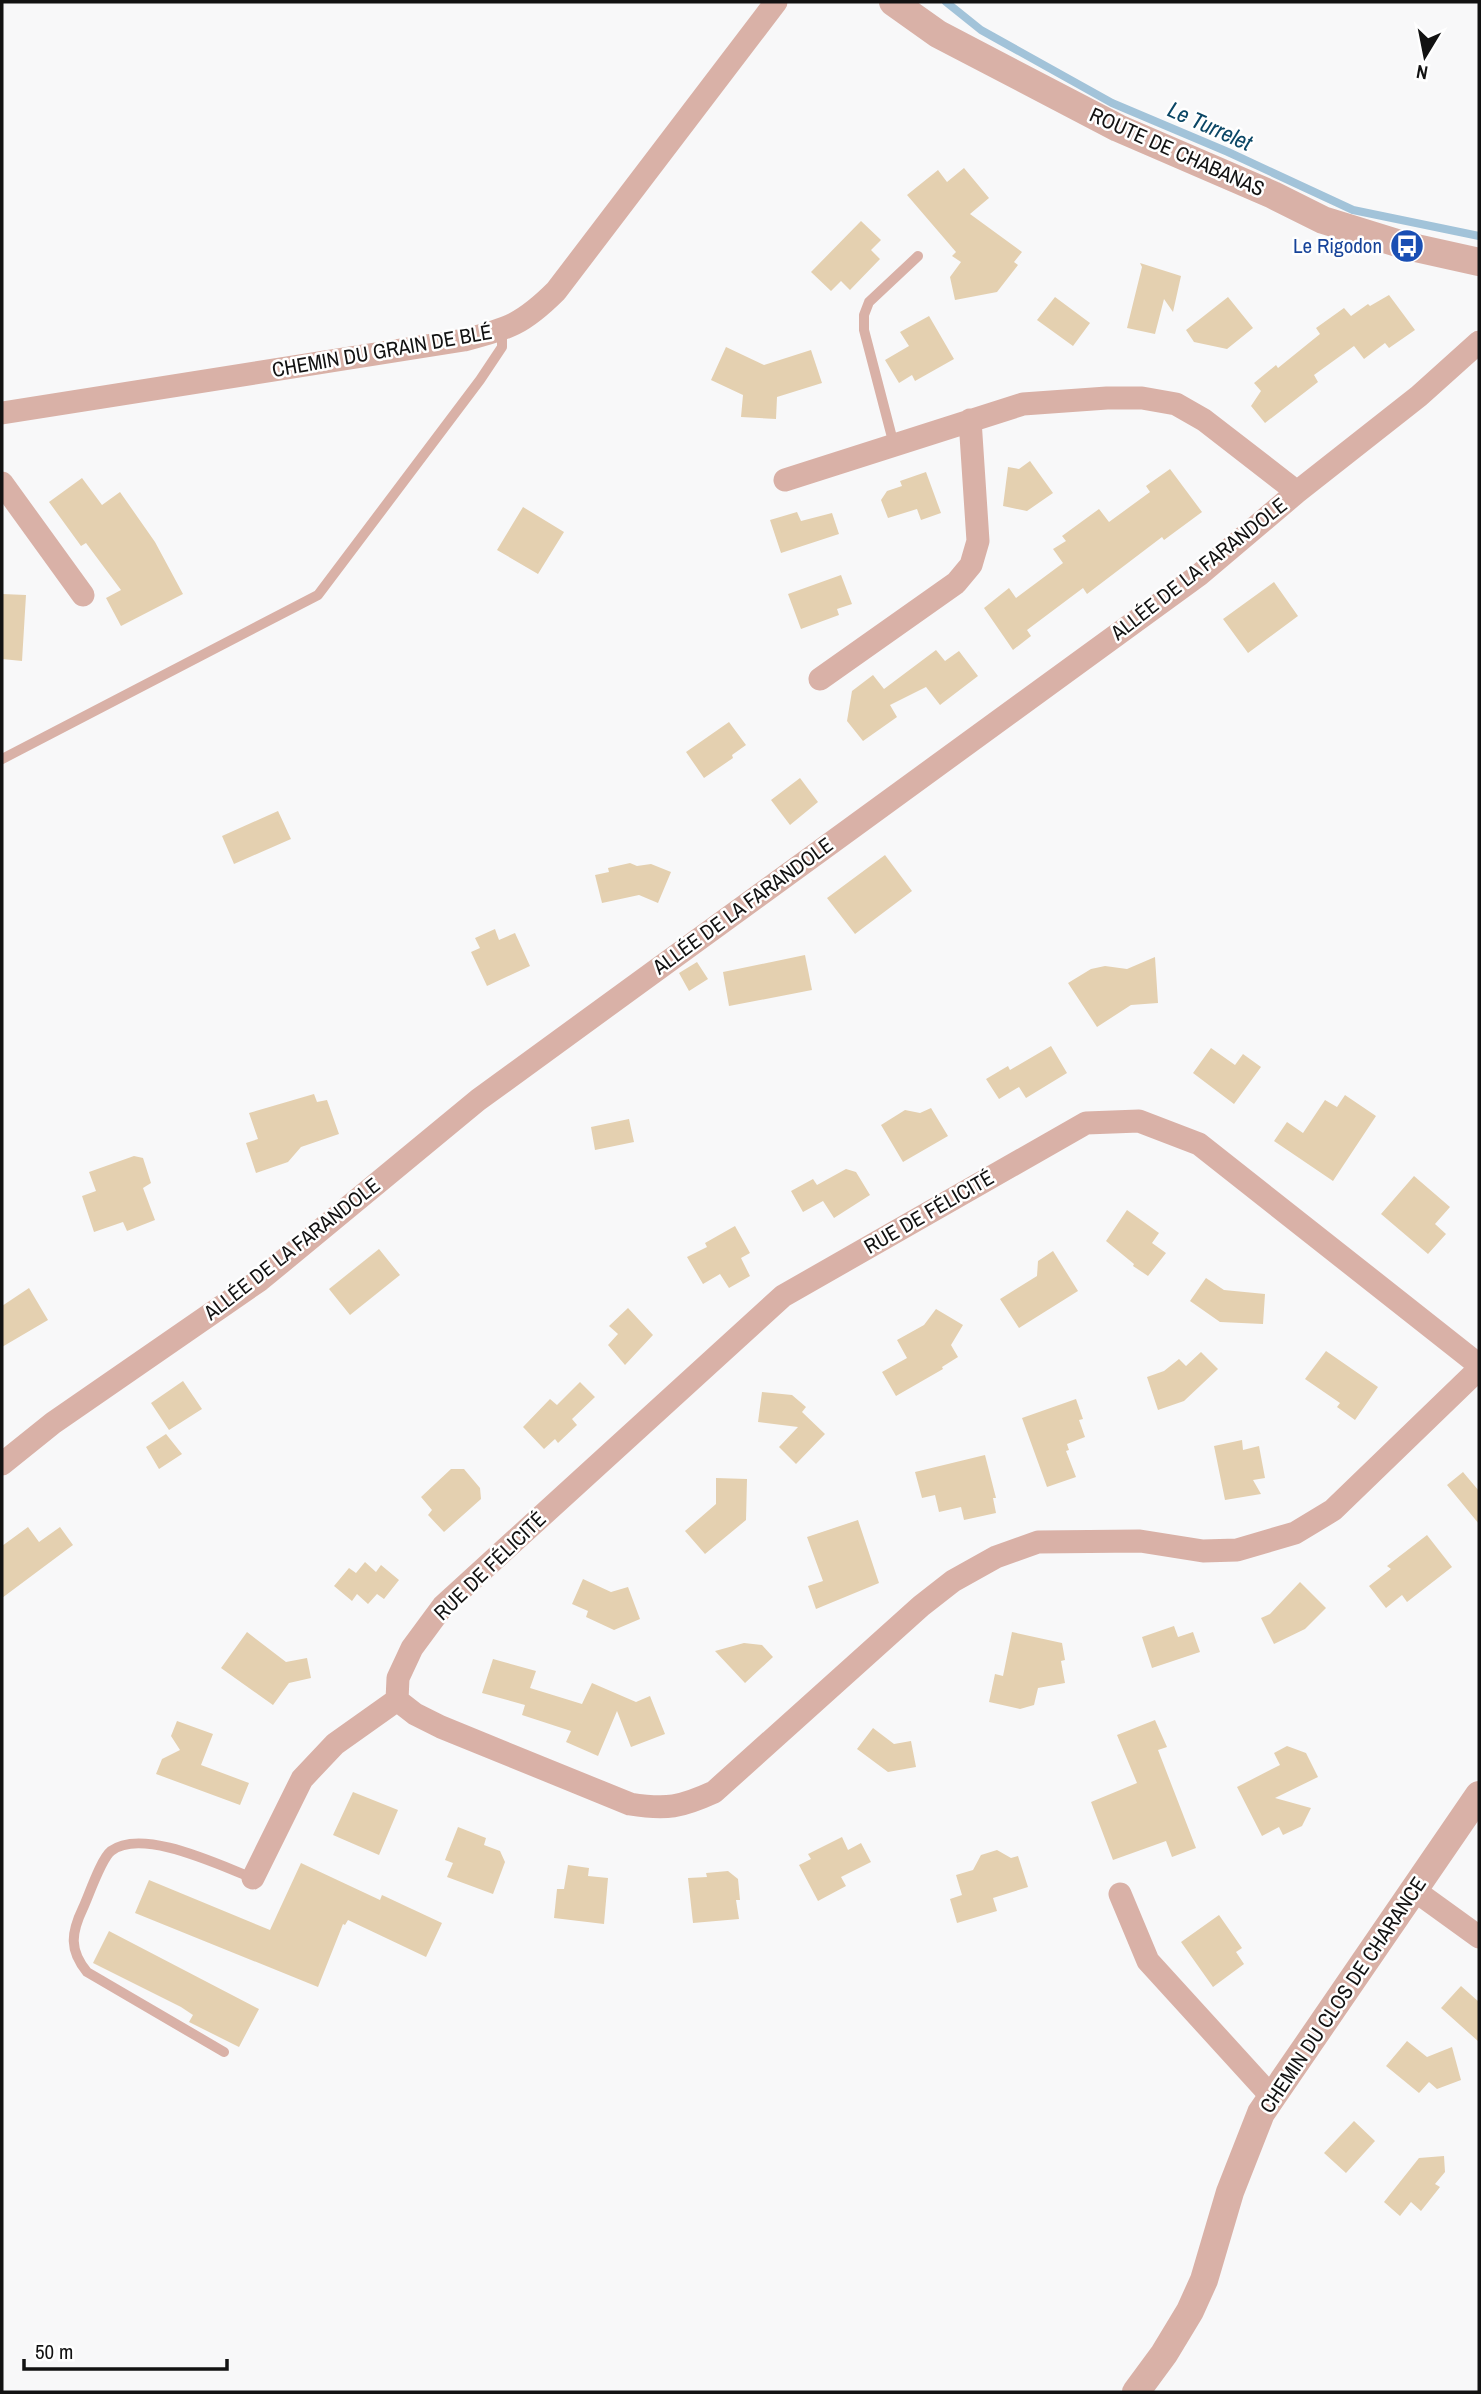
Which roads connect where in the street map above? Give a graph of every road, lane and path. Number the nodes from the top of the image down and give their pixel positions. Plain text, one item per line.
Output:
1 (776, 2) edge
2 (893, 2) edge
3 (918, 256) dead end
4 (1479, 262) edge
5 (502, 331) junction
6 (1479, 342) edge
7 (2, 413) edge
8 (970, 420) junction
9 (894, 444) junction
10 (785, 480) dead end
11 (2, 483) edge
12 (1297, 492) junction
13 (83, 595) dead end
14 (820, 679) dead end
15 (2, 759) edge
16 (1479, 1367) edge
17 (2, 1464) edge
18 (397, 1700) junction
19 (1479, 1794) edge
20 (253, 1878) joint
21 (1414, 1890) junction
22 (1120, 1894) dead end
23 (1479, 1937) edge
24 (224, 2052) dead end
25 (1272, 2097) junction
26 (1136, 2392) edge

1 - 5 street, CHEMIN DU GRAIN DE BLÉ
2 - 4 street, ROUTE DE CHABANAS
3 - 9 lane
5 - 7 street, CHEMIN DU GRAIN DE BLÉ
5 - 15 lane
6 - 12 street, ALLÉE DE LA FARANDOLE
8 - 9 street
8 - 12 street
8 - 14 street
9 - 10 street
11 - 13 street
12 - 17 street, ALLÉE DE LA FARANDOLE
16 - 18 street, RUE DE FÉLICITÉ
16 - 18 street, RUE DE FÉLICITÉ
18 - 20 street
19 - 21 street, CHEMIN DU CLOS DE CHARANCE
20 - 24 lane
21 - 23 street
21 - 25 street, CHEMIN DU CLOS DE CHARANCE
22 - 25 street
25 - 26 street, CHEMIN DU CLOS DE CHARANCE

